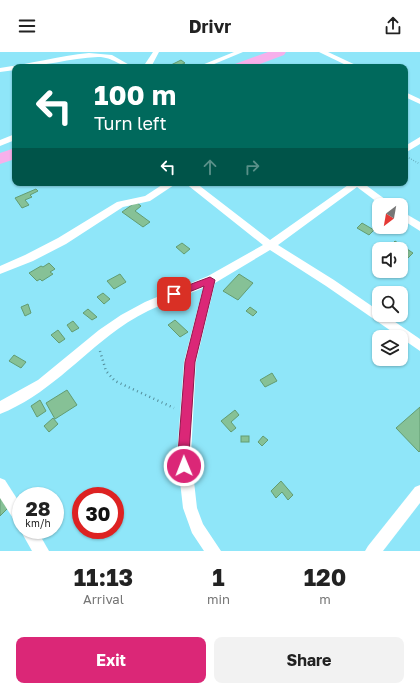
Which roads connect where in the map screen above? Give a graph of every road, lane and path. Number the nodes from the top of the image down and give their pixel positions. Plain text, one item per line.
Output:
1 (156, 52) edge
2 (240, 52) edge
3 (280, 52) edge
4 (322, 52) edge
5 (77, 54) edge
6 (113, 54) edge
7 (33, 64) edge
8 (125, 64) edge
9 (149, 64) edge
10 (209, 64) edge
11 (248, 64) edge
12 (349, 64) edge
13 (12, 68) edge
14 (0, 70) edge
15 (408, 96) edge
16 (420, 102) edge
17 (12, 139) edge
18 (420, 140) edge
19 (0, 143) edge
20 (408, 148) edge
21 (12, 154) edge
22 (408, 158) edge
23 (0, 159) edge
24 (420, 164) edge
25 (167, 186) edge
26 (194, 186) edge
27 (353, 186) edge
28 (361, 186) edge
29 (378, 198) edge
30 (408, 219) edge
31 (420, 227) edge
32 (270, 244) junction
33 (0, 270) edge
34 (210, 280) junction
35 (97, 337) junction
36 (420, 346) edge
37 (0, 408) edge
38 (186, 414) junction
39 (0, 485) edge
40 (420, 492) edge
41 (12, 504) edge
42 (34, 539) edge
43 (41, 551) edge
44 (213, 551) edge
45 (373, 551) edge

1 - 9 street
2 - 10 street
3 - 11 highway
4 - 12 street
5 - 6 street
5 - 7 street
6 - 8 street
13 - 14 street
15 - 16 street
17 - 19 street
18 - 20 street
21 - 23 highway
22 - 24 path
25 - 33 street
26 - 32 street
27 - 32 street
28 - 29 street
30 - 31 street
32 - 34 street
32 - 36 street
34 - 35 street
34 - 38 street
35 - 37 street
35 - 38 path
38 - 44 street
39 - 41 street
40 - 45 street
42 - 43 street

